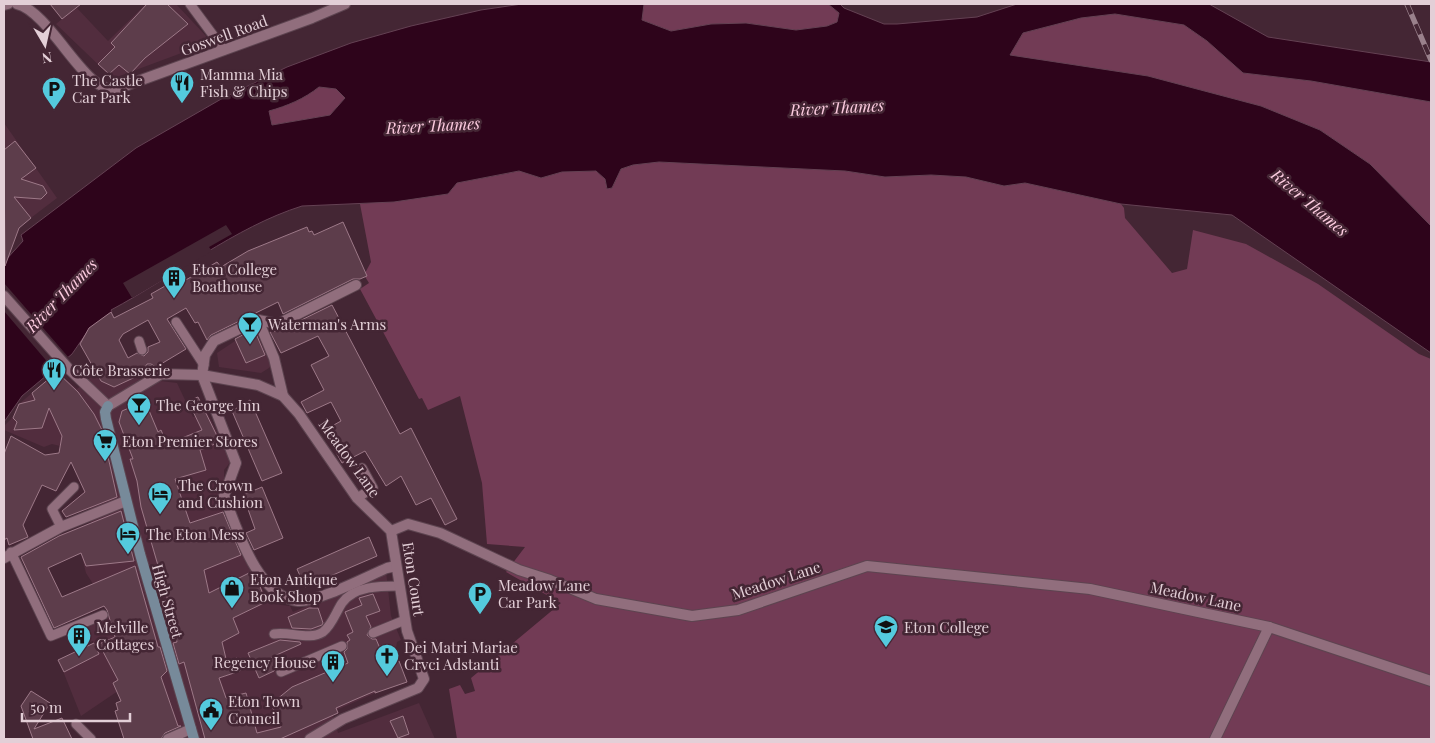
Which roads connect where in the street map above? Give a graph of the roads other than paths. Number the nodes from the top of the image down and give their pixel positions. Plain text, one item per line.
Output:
1 (8, 4) edge
2 (22, 4) edge
3 (190, 4) edge
4 (346, 4) edge
5 (4, 5) edge
6 (224, 50) junction
7 (356, 285) dead end
8 (4, 296) edge
9 (258, 320) junction
10 (176, 322) dead end
11 (203, 370) junction
12 (283, 396) junction
13 (108, 406) junction
14 (362, 468) dead end
15 (74, 487) dead end
16 (357, 498) junction
17 (126, 501) junction
18 (61, 527) junction
19 (391, 531) junction
20 (7, 555) edge
21 (396, 566) junction
22 (399, 586) junction
23 (103, 615) dead end
24 (405, 620) junction
25 (1269, 627) junction
26 (373, 633) dead end
27 (274, 634) dead end
28 (342, 646) dead end
29 (281, 672) dead end
30 (1431, 681) edge
31 (76, 724) dead end
32 (191, 728) junction
33 (91, 739) edge
34 (168, 739) edge
35 (194, 739) edge
36 (310, 739) edge
37 (1215, 739) edge

1 - 5 street
2 - 6 street, Goswell Road
3 - 6 lane
4 - 6 street, Goswell Road
7 - 9 street
8 - 13 street
9 - 11 street
9 - 12 street
10 - 11 lane
11 - 12 street, Meadow Lane
11 - 13 street, Meadow Lane
11 - 21 street
12 - 16 street, Meadow Lane
13 - 17 main road, High Street
14 - 16 lane
15 - 18 lane
16 - 19 street, Meadow Lane
17 - 18 street
17 - 32 main road, High Street
18 - 20 street
19 - 21 street, Eton Court
19 - 25 street, Meadow Lane
20 - 23 lane
21 - 22 street, Eton Court
22 - 24 street, Eton Court
22 - 27 lane
24 - 26 lane
24 - 36 street, Eton Court
25 - 30 street, Meadow Lane
25 - 37 street
28 - 29 lane
31 - 33 lane
32 - 34 street
32 - 35 main road, High Street

